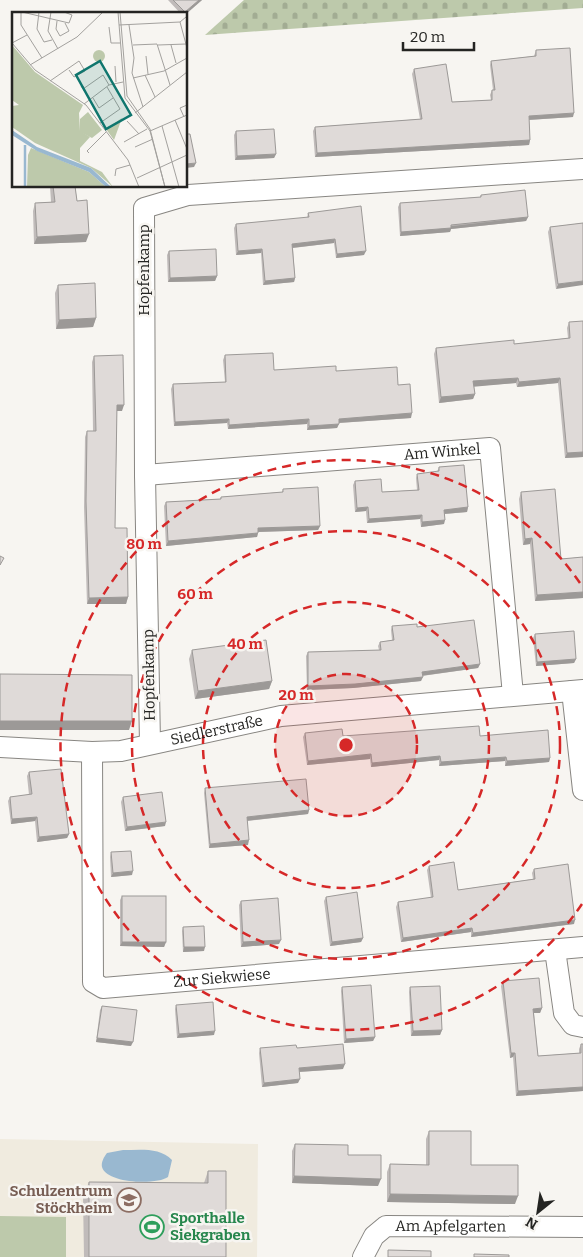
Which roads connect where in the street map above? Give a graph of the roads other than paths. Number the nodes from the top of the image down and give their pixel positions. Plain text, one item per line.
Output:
1 (583, 169) edge
2 (145, 475) junction
3 (578, 690) edge
4 (513, 695) junction
5 (150, 743) junction
6 (0, 747) edge
7 (92, 752) junction
8 (583, 790) edge
9 (583, 947) edge
10 (556, 950) junction
11 (583, 1027) edge
12 (583, 1227) edge
13 (363, 1257) edge

1 - 2 street, Hopfenkamp
2 - 4 street, Am Winkel
2 - 5 street, Hopfenkamp
3 - 4 street, Siedlerstraße
3 - 8 street
4 - 5 street, Siedlerstraße
5 - 7 street, Siedlerstraße
6 - 7 street, Siedlerstraße
7 - 10 street, Zur Siekwiese
9 - 10 street, Zur Siekwiese
10 - 11 street
12 - 13 street, Am Apfelgarten

